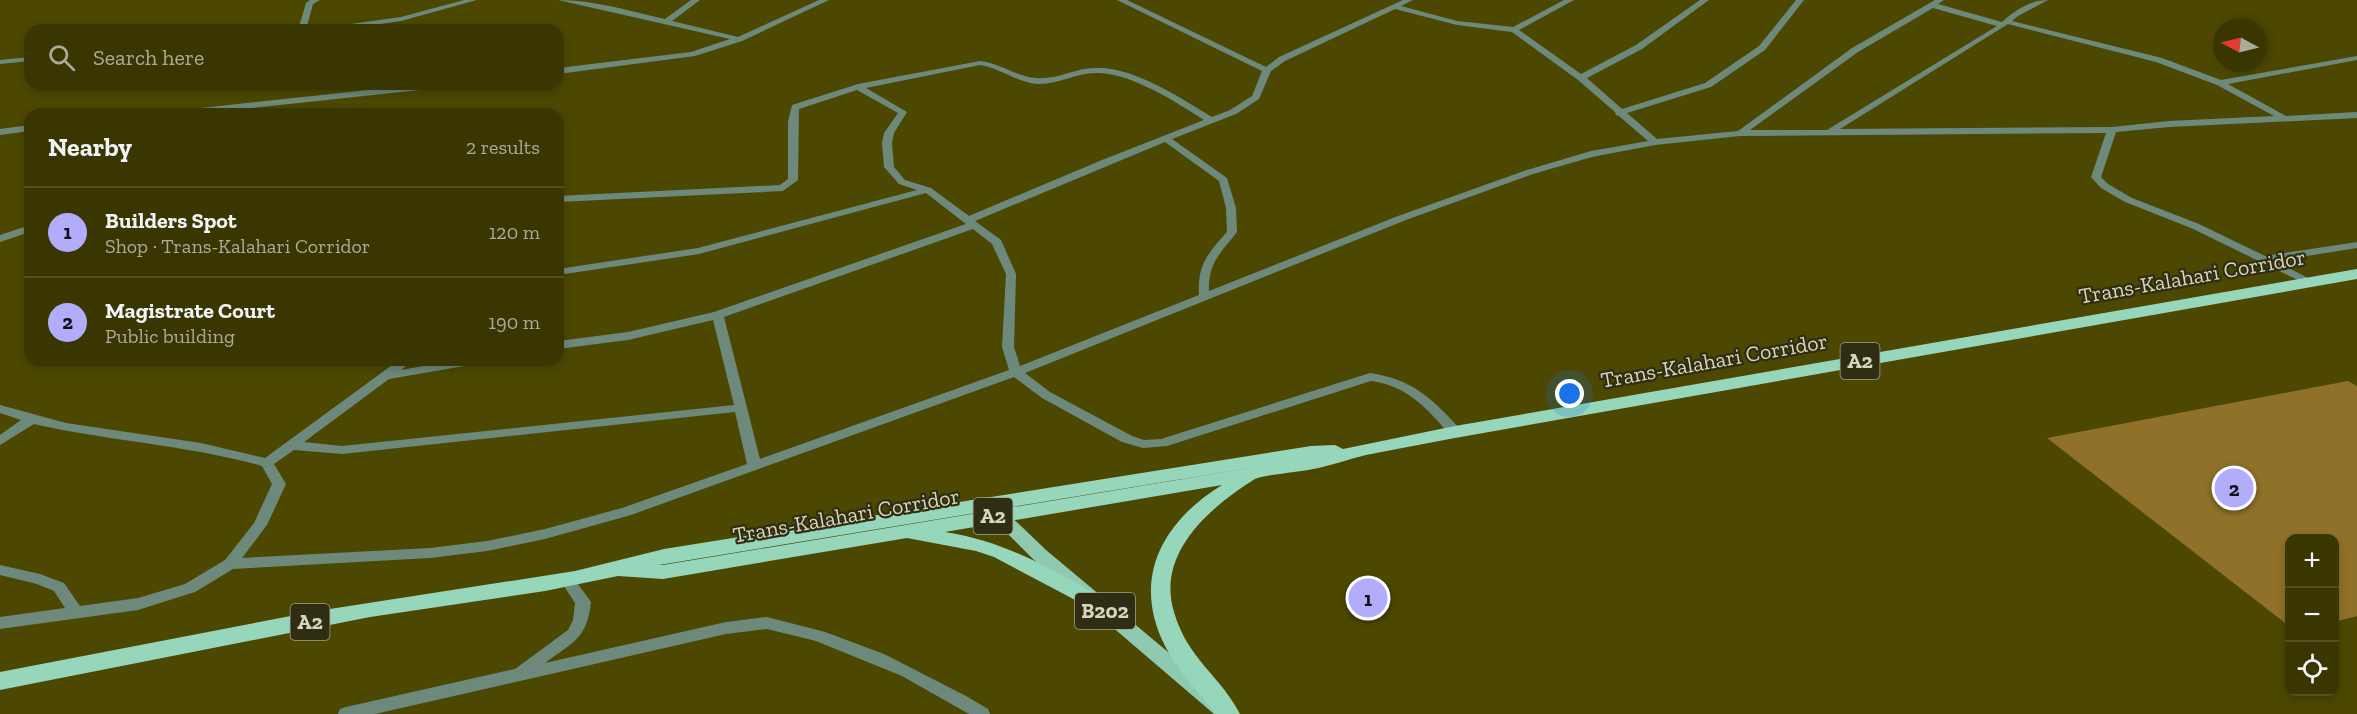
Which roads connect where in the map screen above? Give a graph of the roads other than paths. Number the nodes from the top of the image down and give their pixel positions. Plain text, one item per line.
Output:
1 (316, 0) edge
2 (473, 0) edge
3 (562, 0) edge
4 (696, 0) edge
5 (825, 0) edge
6 (1121, 0) edge
7 (1409, 0) edge
8 (1570, 0) edge
9 (1705, 0) edge
10 (1800, 0) edge
11 (1940, 0) edge
12 (2044, 0) edge
13 (1932, 5) junction
14 (1395, 7) junction
15 (667, 21) junction
16 (304, 24) edge
17 (369, 24) edge
18 (2006, 24) junction
19 (1514, 30) junction
20 (739, 39) junction
21 (2357, 58) edge
22 (24, 60) edge
23 (0, 62) edge
24 (564, 70) edge
25 (1267, 70) junction
26 (1581, 78) junction
27 (2220, 84) junction
28 (858, 87) junction
29 (393, 90) edge
30 (228, 108) edge
31 (1619, 113) junction
32 (2357, 115) edge
33 (2286, 118) junction
34 (1212, 121) junction
35 (24, 129) edge
36 (2112, 130) junction
37 (0, 132) edge
38 (1740, 133) junction
39 (1828, 133) junction
40 (1165, 138) junction
41 (1655, 142) junction
42 (928, 190) junction
43 (564, 199) edge
44 (971, 222) junction
45 (24, 230) edge
46 (0, 239) edge
47 (2357, 245) edge
48 (2263, 260) junction
49 (564, 271) edge
50 (2357, 274) edge
51 (2308, 282) junction
52 (1204, 295) junction
53 (718, 315) junction
54 (564, 344) edge
55 (399, 366) edge
56 (442, 366) edge
57 (1016, 372) junction
58 (386, 376) junction
59 (740, 408) junction
60 (0, 410) edge
61 (29, 421) junction
62 (1455, 432) junction
63 (0, 441) edge
64 (291, 445) junction
65 (1363, 450) junction
66 (267, 463) junction
67 (755, 467) junction
68 (1253, 474) junction
69 (992, 509) junction
70 (899, 531) junction
71 (231, 564) junction
72 (0, 570) edge
73 (621, 570) junction
74 (567, 580) junction
75 (1096, 603) junction
76 (76, 612) junction
77 (0, 623) edge
78 (514, 676) junction
79 (0, 681) edge
80 (396, 708) edge
81 (346, 714) edge
82 (982, 714) edge
83 (1228, 714) edge

1 - 16 street
2 - 17 street
3 - 15 street
4 - 15 street
5 - 20 street
6 - 25 street
7 - 14 street
8 - 19 street
9 - 26 street
10 - 31 street
11 - 13 street
12 - 18 street
13 - 18 street
13 - 38 street
14 - 19 street
14 - 25 street
15 - 20 street
18 - 27 street
18 - 39 street
19 - 26 street
20 - 24 street
21 - 27 street
22 - 23 street
25 - 34 street
26 - 31 street
27 - 33 street
28 - 34 street
28 - 42 street
28 - 43 street
29 - 30 street
31 - 41 street
32 - 33 street
33 - 36 street
34 - 40 street
35 - 37 street
36 - 39 street
36 - 48 street
38 - 39 street
38 - 41 street
40 - 44 street
40 - 52 street
41 - 52 street
42 - 44 street
42 - 49 street
44 - 53 street
44 - 57 street
45 - 46 street
47 - 48 street
48 - 51 street
50 - 51 highway, Trans-Kalahari Corridor / A2
51 - 62 highway, Trans-Kalahari Corridor / A2
52 - 57 street
53 - 54 street
53 - 59 street
55 - 58 street
56 - 58 street
57 - 62 street
57 - 67 street
58 - 64 street
59 - 64 street
59 - 67 street
60 - 61 street
61 - 63 street
61 - 66 street
62 - 65 highway, Trans-Kalahari Corridor / A2
64 - 66 street
65 - 68 highway, Trans-Kalahari Corridor / A2
65 - 69 highway, Trans-Kalahari Corridor / A2
66 - 71 street
67 - 71 street
68 - 69 highway, Trans-Kalahari Corridor / A2
68 - 83 highway
69 - 70 highway, Trans-Kalahari Corridor / A2
69 - 73 highway, Trans-Kalahari Corridor / A2
69 - 75 main road, B202
70 - 73 highway, Trans-Kalahari Corridor / A2
70 - 75 highway
71 - 76 street
72 - 76 street
73 - 74 highway, Trans-Kalahari Corridor / A2
74 - 78 street
74 - 79 highway, Trans-Kalahari Corridor / A2
75 - 83 main road, B202
76 - 77 street
78 - 80 street
78 - 82 street
80 - 81 street

